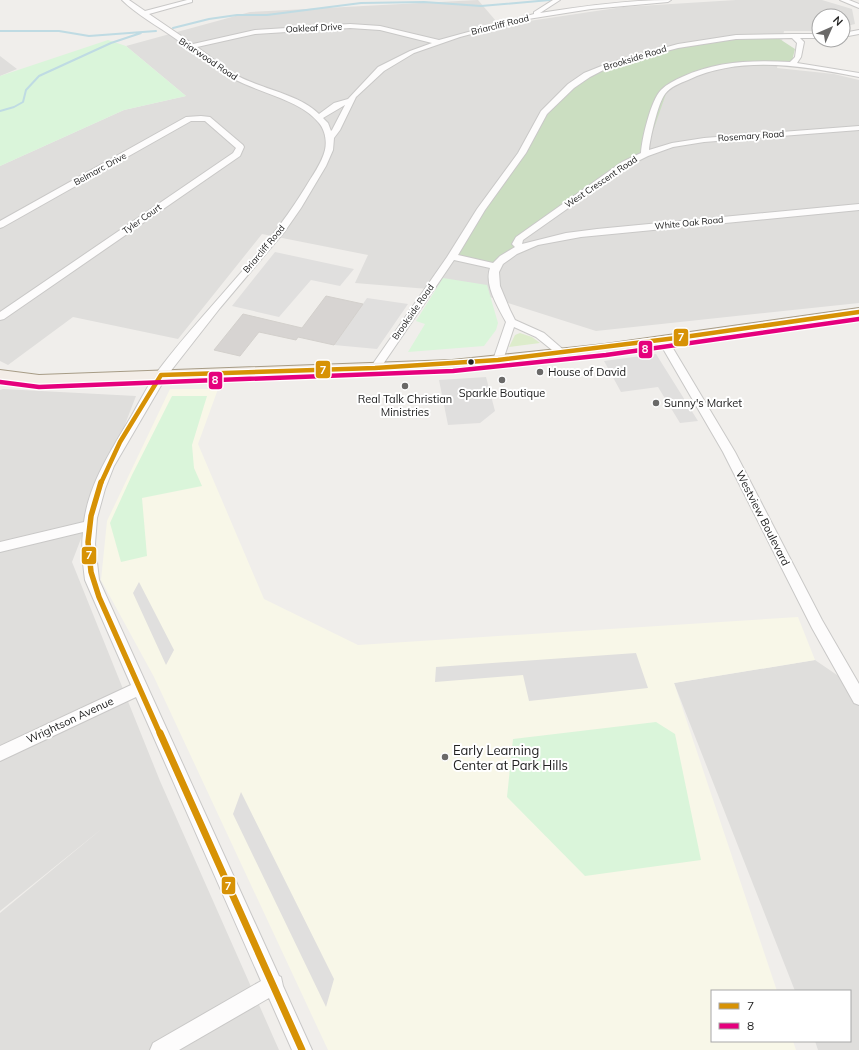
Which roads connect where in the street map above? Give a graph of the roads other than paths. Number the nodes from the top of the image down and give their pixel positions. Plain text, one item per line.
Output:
1 (125, 0) edge
2 (558, 0) edge
3 (668, 0) edge
4 (843, 0) edge
5 (190, 1) dead end
6 (859, 6) edge
7 (143, 14) junction
8 (528, 17) junction
9 (793, 36) junction
10 (811, 36) edge
11 (811, 38) edge
12 (438, 42) junction
13 (801, 42) junction
14 (190, 47) junction
15 (798, 57) junction
16 (791, 65) junction
17 (816, 68) junction
18 (859, 75) edge
19 (351, 100) junction
20 (337, 105) junction
21 (304, 106) junction
22 (345, 111) junction
23 (319, 117) junction
24 (201, 118) joint
25 (859, 128) edge
26 (330, 138) junction
27 (645, 154) junction
28 (859, 207) edge
29 (0, 225) edge
30 (521, 248) junction
31 (452, 257) junction
32 (495, 266) junction
33 (859, 312) edge
34 (0, 317) edge
35 (511, 322) junction
36 (663, 340) junction
37 (561, 352) junction
38 (498, 360) junction
39 (375, 368) junction
40 (0, 375) edge
41 (161, 375) junction
42 (89, 526) junction
43 (0, 547) edge
44 (140, 688) junction
45 (858, 695) edge
46 (0, 754) edge
47 (274, 984) junction
48 (160, 1050) edge
49 (302, 1050) edge

1 - 7 street, Briarwood Road
2 - 8 street
3 - 8 street, Briarcliff Road
4 - 6 street
5 - 7 street
7 - 14 street, Briarwood Road
8 - 12 street, Briarcliff Road
9 - 10 street, Brookside Road
9 - 13 street
9 - 31 street, Brookside Road
11 - 13 street, Brookside Road
12 - 14 street, Oakleaf Drive
12 - 19 street, Briarcliff Road
13 - 15 street
14 - 21 street, Briarwood Road
15 - 16 street
15 - 17 street
16 - 17 street, West Crescent Road
16 - 27 street, West Crescent Road
17 - 18 street, West Crescent Road
19 - 20 street, Briarcliff Road
19 - 22 street, Briarcliff Road
20 - 21 street, Briarcliff Road
20 - 23 street, Briarcliff Road
21 - 23 street, Briarwood Road
22 - 23 street
22 - 26 street, Briarcliff Road
23 - 26 street, Briarwood Road
24 - 29 street, Belmarc Drive
24 - 34 street, Tyler Court
25 - 27 street, Rosemary Road
26 - 41 street, Briarcliff Road
27 - 30 street, West Crescent Road
28 - 30 street, White Oak Road
30 - 32 street
31 - 32 street
31 - 39 street, Brookside Road
32 - 35 street
33 - 36 main road
35 - 37 street
35 - 38 street
36 - 37 main road
36 - 45 street, Westview Boulevard
37 - 38 main road
38 - 39 main road
39 - 41 main road
40 - 41 main road
41 - 42 street, Briarcliff Road
42 - 43 street
42 - 44 street, Briarcliff Road
44 - 46 street, Wrightson Avenue
44 - 47 street, Briarcliff Road
47 - 48 street
47 - 49 street, Briarcliff Road

